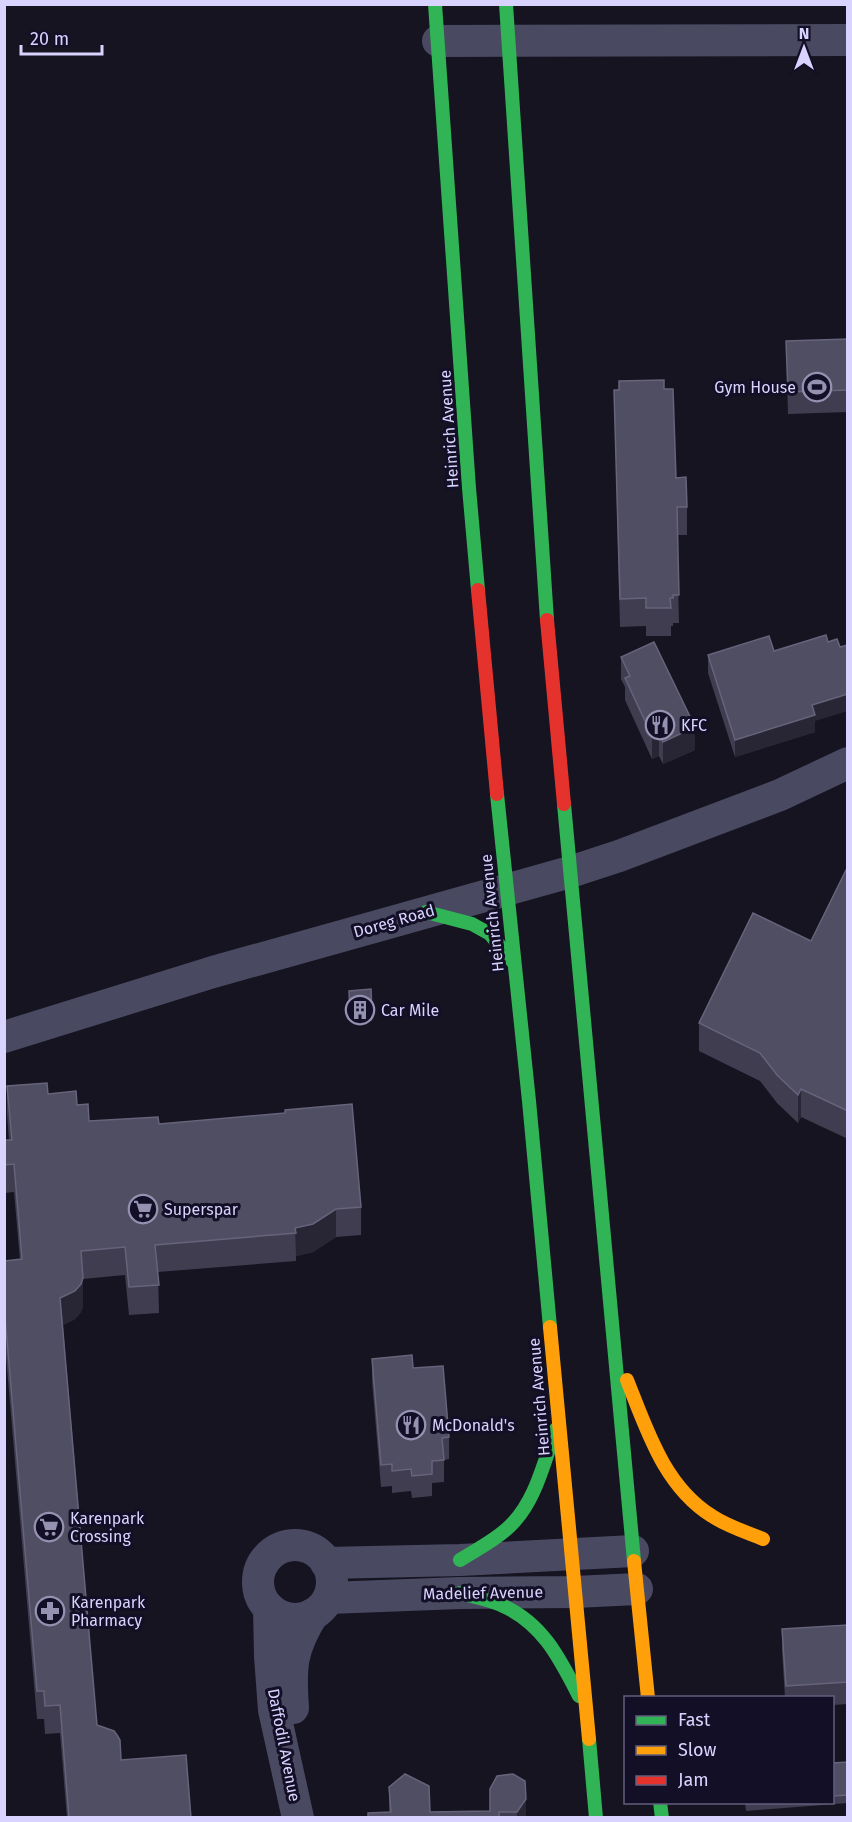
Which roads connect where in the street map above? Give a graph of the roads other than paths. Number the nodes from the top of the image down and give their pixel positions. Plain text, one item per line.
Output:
1 (435, 4) edge
2 (506, 4) edge
3 (848, 40) edge
4 (438, 41) junction
5 (508, 42) junction
6 (848, 763) edge
7 (848, 788) edge
8 (780, 795) junction
9 (570, 873) junction
10 (507, 891) junction
11 (426, 912) junction
12 (514, 963) junction
13 (4, 1037) edge
14 (614, 1348) junction
15 (558, 1422) junction
16 (763, 1539) dead end
17 (633, 1551) junction
18 (571, 1554) junction
19 (460, 1560) junction
20 (326, 1563) junction
21 (637, 1589) junction
22 (575, 1592) junction
23 (460, 1593) junction
24 (321, 1606) junction
25 (269, 1608) junction
26 (648, 1696) edge
27 (586, 1708) junction
28 (297, 1814) edge
29 (596, 1818) edge

1 - 4 street, Heinrich Avenue
2 - 5 street
3 - 5 street
4 - 5 street
4 - 10 street, Heinrich Avenue
5 - 9 street
6 - 8 street, Doreg Road
7 - 8 street, Doreg Road
8 - 9 street, Doreg Road
9 - 10 street, Doreg Road
9 - 14 street
10 - 11 street, Doreg Road
10 - 12 street, Heinrich Avenue
11 - 12 street
11 - 13 street, Doreg Road
12 - 15 street, Heinrich Avenue
14 - 16 street
14 - 17 street
15 - 18 street, Heinrich Avenue
15 - 19 street
17 - 18 street, Madelief Avenue
17 - 21 street
18 - 19 street, Madelief Avenue
18 - 22 street, Heinrich Avenue
19 - 20 street, Madelief Avenue
20 - 24 street, Daffodil Avenue
20 - 25 street, Daffodil Avenue
21 - 22 street, Madelief Avenue
21 - 26 street
22 - 23 street, Madelief Avenue
22 - 27 street, Heinrich Avenue
23 - 24 street, Madelief Avenue
23 - 27 street
24 - 25 street
24 - 28 street, Daffodil Avenue
25 - 28 street, Daffodil Avenue
27 - 29 street, Heinrich Avenue

